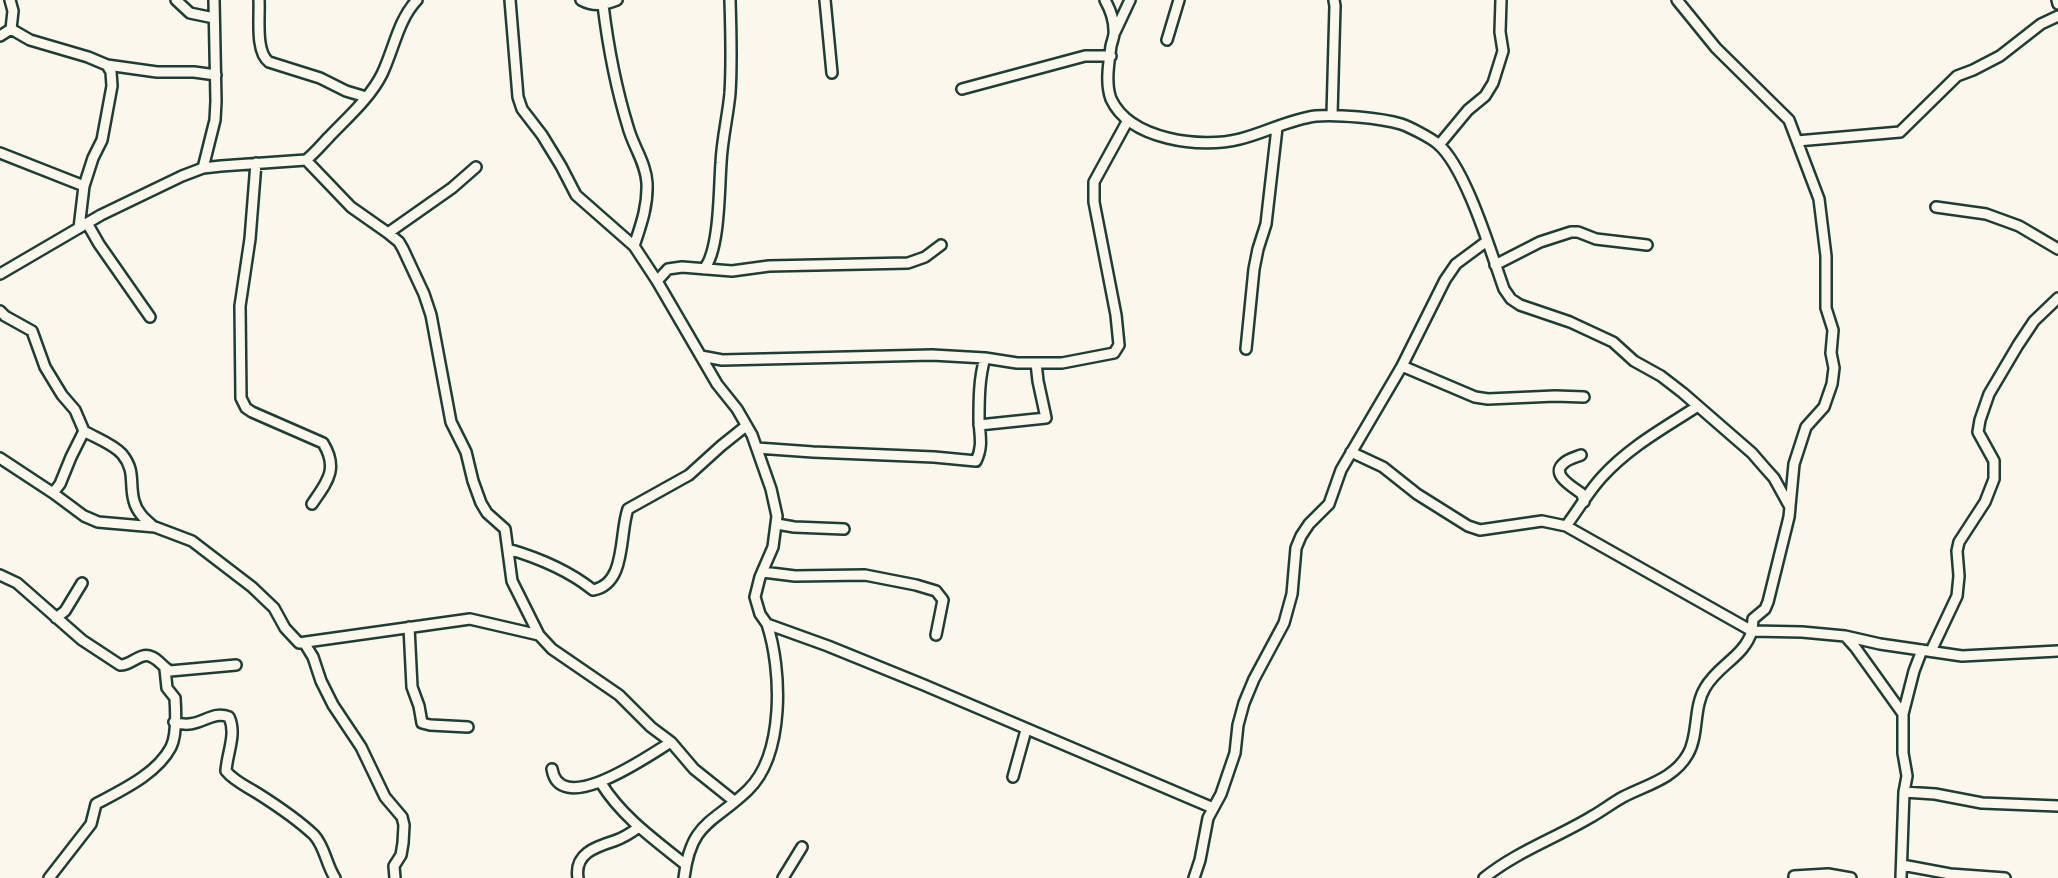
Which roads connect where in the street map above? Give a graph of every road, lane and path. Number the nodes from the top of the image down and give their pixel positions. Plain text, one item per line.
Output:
1 (10, 0) edge
2 (176, 0) edge
3 (214, 0) edge
4 (259, 0) edge
5 (417, 0) edge
6 (510, 0) edge
7 (581, 0) edge
8 (617, 0) edge
9 (730, 0) edge
10 (825, 0) edge
11 (1105, 0) edge
12 (1130, 0) edge
13 (1179, 0) edge
14 (1334, 0) edge
15 (1501, 0) edge
16 (1677, 0) edge
17 (603, 5) junction
18 (2058, 16) edge
19 (214, 18) junction
20 (10, 29) junction
21 (1115, 32) junction
22 (0, 36) edge
23 (1167, 40) dead end
24 (1111, 56) junction
25 (107, 65) junction
26 (832, 73) dead end
27 (216, 75) junction
28 (962, 89) dead end
29 (366, 97) junction
30 (1332, 115) junction
31 (1128, 120) junction
32 (1277, 128) junction
33 (1797, 141) junction
34 (1438, 145) junction
35 (0, 153) edge
36 (306, 160) junction
37 (256, 163) junction
38 (476, 167) dead end
39 (203, 168) junction
40 (84, 186) junction
41 (1936, 207) dead end
42 (83, 226) junction
43 (388, 233) junction
44 (1487, 241) junction
45 (942, 245) dead end
46 (634, 246) junction
47 (1647, 246) dead end
48 (2058, 249) edge
49 (1495, 265) junction
50 (704, 269) junction
51 (0, 274) edge
52 (657, 281) junction
53 (2058, 298) edge
54 (0, 311) edge
55 (150, 317) dead end
56 (1246, 349) dead end
57 (701, 356) junction
58 (985, 358) junction
59 (1036, 363) junction
60 (1402, 366) junction
61 (1584, 397) dead end
62 (1698, 406) junction
63 (979, 425) junction
64 (746, 426) junction
65 (84, 431) junction
66 (757, 448) junction
67 (1351, 452) junction
68 (1581, 455) dead end
69 (0, 458) edge
70 (53, 493) junction
71 (1584, 502) junction
72 (312, 505) dead end
73 (1790, 507) junction
74 (777, 524) junction
75 (1566, 526) junction
76 (155, 527) junction
77 (844, 529) dead end
78 (508, 548) junction
79 (763, 572) junction
80 (0, 575) edge
81 (82, 583) dead end
82 (56, 618) junction
83 (767, 624) junction
84 (409, 627) junction
85 (1752, 631) junction
86 (540, 635) junction
87 (936, 635) dead end
88 (1845, 636) junction
89 (305, 644) junction
90 (1926, 650) junction
91 (2058, 651) edge
92 (236, 665) dead end
93 (165, 668) junction
94 (1903, 714) junction
95 (174, 722) junction
96 (468, 727) dead end
97 (1026, 730) junction
98 (671, 742) junction
99 (552, 769) dead end
100 (1013, 777) dead end
101 (601, 783) junction
102 (1905, 792) junction
103 (734, 802) junction
104 (2058, 806) edge
105 (1213, 808) junction
106 (639, 827) junction
107 (802, 847) dead end
108 (686, 864) junction
109 (1902, 865) junction
110 (1794, 876) dead end
111 (49, 878) edge
112 (335, 878) edge
113 (395, 878) edge
114 (578, 878) edge
115 (684, 878) edge
116 (783, 878) edge
117 (1194, 878) edge
118 (1485, 878) edge
119 (1851, 878) edge
120 (1901, 878) edge
121 (2005, 878) edge

1 - 20 street
2 - 19 street
3 - 19 street
4 - 29 street
5 - 29 street
6 - 46 street
7 - 17 street
8 - 17 street
9 - 50 street
10 - 26 street
11 - 21 street
12 - 21 street
13 - 23 street
14 - 30 street
15 - 34 street
16 - 33 street
17 - 46 street
18 - 33 street
19 - 27 street
20 - 22 street
20 - 25 street
21 - 24 street
24 - 28 street
24 - 31 street
25 - 27 street
25 - 40 street
27 - 39 street
29 - 36 street
30 - 32 street
30 - 34 street
31 - 32 street
31 - 59 street
32 - 56 street
33 - 73 street
34 - 44 street
35 - 40 street
36 - 37 street
36 - 43 street
37 - 39 street
37 - 72 street
38 - 43 street
39 - 42 street
40 - 42 street
41 - 48 street
42 - 51 street
42 - 55 street
43 - 78 street
44 - 49 street
44 - 60 street
45 - 50 street
46 - 52 street
47 - 49 street
49 - 62 street
50 - 52 street
52 - 57 street
53 - 90 street
54 - 65 street
57 - 58 street
57 - 64 street
58 - 59 street
58 - 63 street
59 - 63 street
60 - 61 street
60 - 67 street
62 - 71 street
62 - 73 street
63 - 66 street
64 - 66 street
64 - 78 street
65 - 70 street
65 - 76 street
66 - 74 street
67 - 75 street
67 - 105 street
68 - 71 street
69 - 70 street
70 - 76 street
71 - 75 street
73 - 85 street
74 - 77 street
74 - 79 street
75 - 85 street
76 - 89 street
78 - 86 street
79 - 83 street
79 - 87 street
80 - 82 street
81 - 82 street
82 - 93 street
83 - 97 street
83 - 103 street
84 - 86 street
84 - 89 street
84 - 96 street
85 - 88 street
85 - 118 street
86 - 98 street
88 - 90 street
88 - 94 street
89 - 113 street
90 - 91 street
90 - 94 street
92 - 93 street
93 - 95 street
94 - 102 street
95 - 111 street
95 - 112 street
97 - 100 street
97 - 105 street
98 - 101 street
98 - 103 street
99 - 101 street
101 - 106 street
102 - 104 street
102 - 109 street
103 - 108 street
105 - 117 street
106 - 108 street
106 - 114 street
107 - 116 street
108 - 115 street
109 - 120 street
109 - 121 street
110 - 119 street

